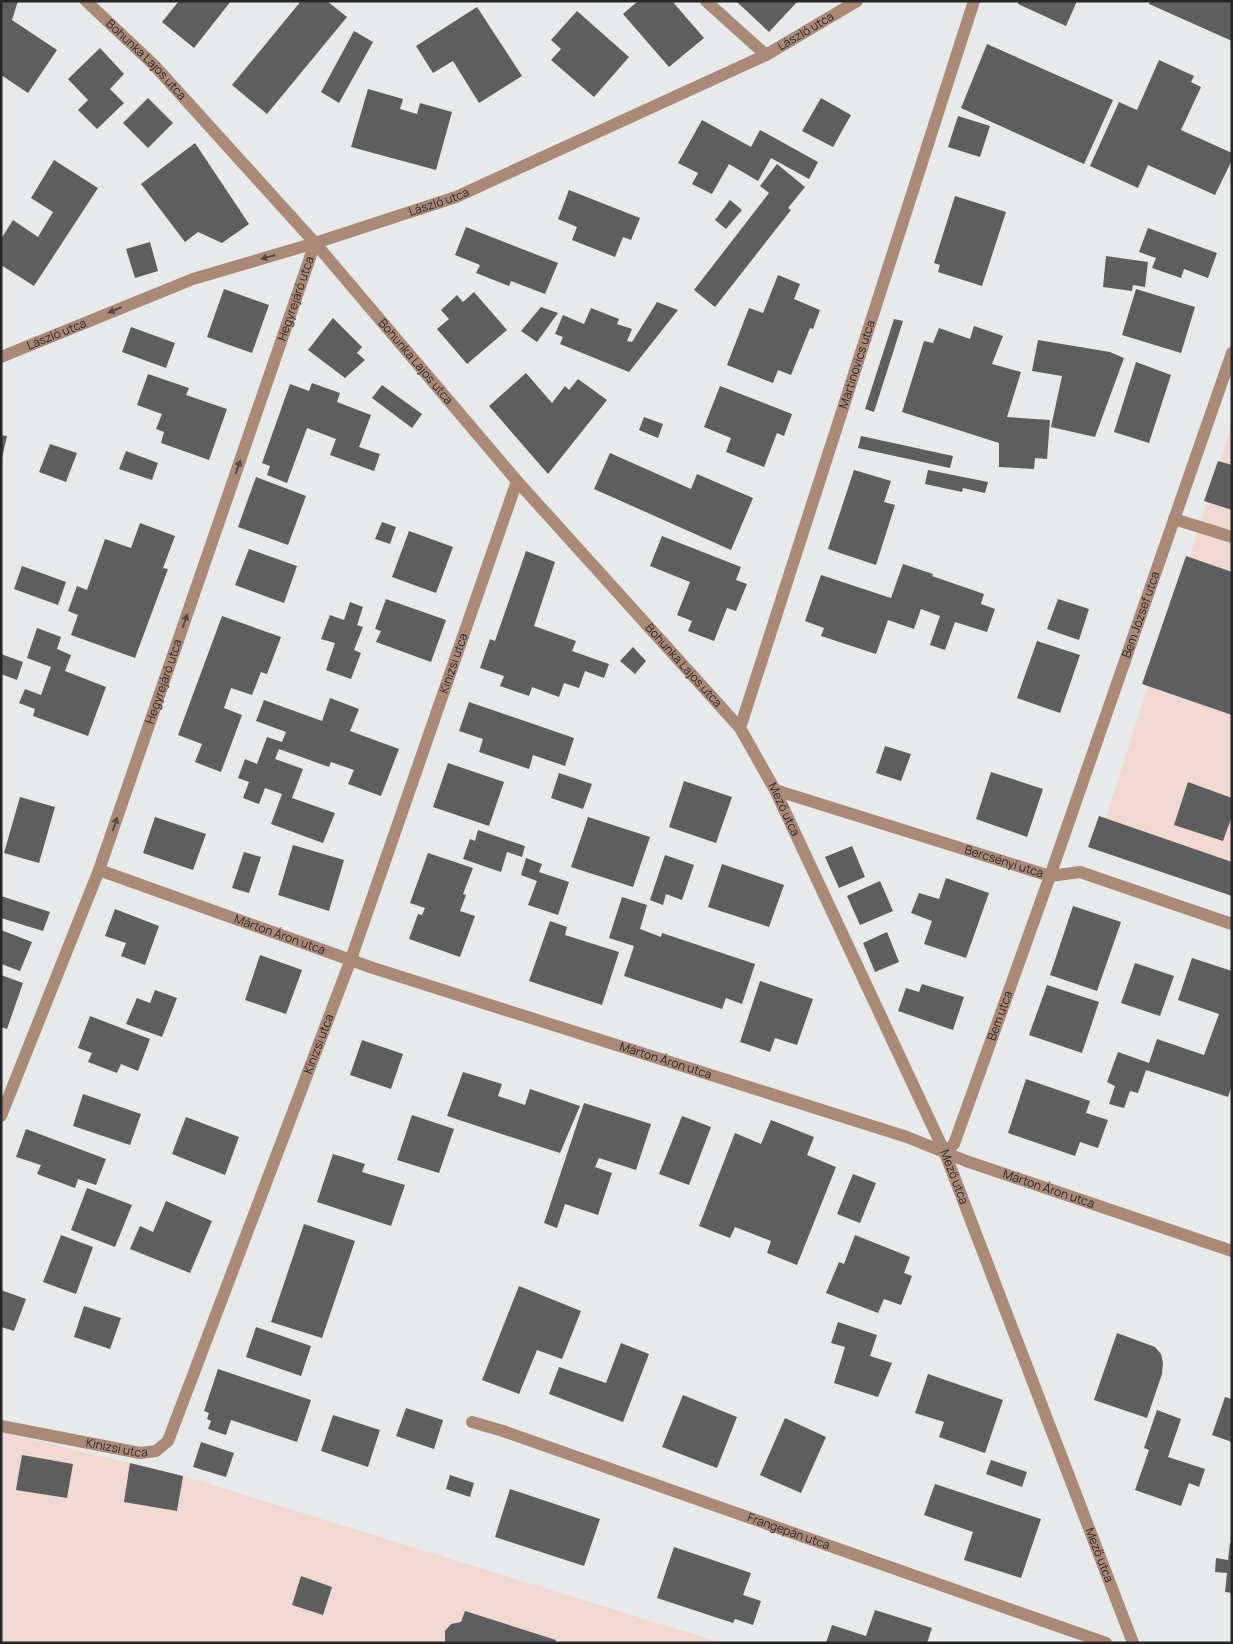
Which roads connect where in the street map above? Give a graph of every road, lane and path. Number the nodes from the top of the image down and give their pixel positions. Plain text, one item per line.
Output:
1 (86, 1) edge
2 (706, 1) edge
3 (857, 1) edge
4 (974, 1) edge
5 (766, 55) junction
6 (315, 244) junction
7 (1232, 354) edge
8 (1, 357) edge
9 (517, 481) junction
10 (1174, 519) junction
11 (1232, 537) edge
12 (740, 728) junction
13 (775, 790) junction
14 (99, 870) junction
15 (1050, 876) junction
16 (1232, 924) edge
17 (350, 959) junction
18 (1, 1116) edge
19 (945, 1153) junction
20 (1232, 1250) edge
21 (472, 1422) dead end
22 (1, 1426) edge
23 (1106, 1643) edge
24 (1133, 1643) edge

1 - 6 street, Bohunka Lajos utca
2 - 5 street
3 - 5 street, László utca
4 - 12 street, Martinovics utca
5 - 6 street, László utca
6 -> 8 street, László utca
6 - 9 street, Bohunka Lajos utca
14 -> 6 street, Hegyrejáró utca
7 - 10 street, Bem József utca
9 - 12 street, Bohunka Lajos utca
9 - 17 street, Kinizsi utca
10 - 11 street
10 - 15 street, Bem József utca
12 - 13 street, Mező utca
13 - 15 street, Bercsényi utca
13 - 19 street, Mező utca
14 - 17 street, Márton Áron utca
14 - 18 street, Hegyrejáró utca
15 - 16 street, Bercsényi utca
15 - 19 street, Bem utca
17 - 19 street, Márton Áron utca
17 - 22 street, Kinizsi utca
19 - 20 street, Márton Áron utca
19 - 24 street, Mező utca
21 - 23 street, Frangepán utca

